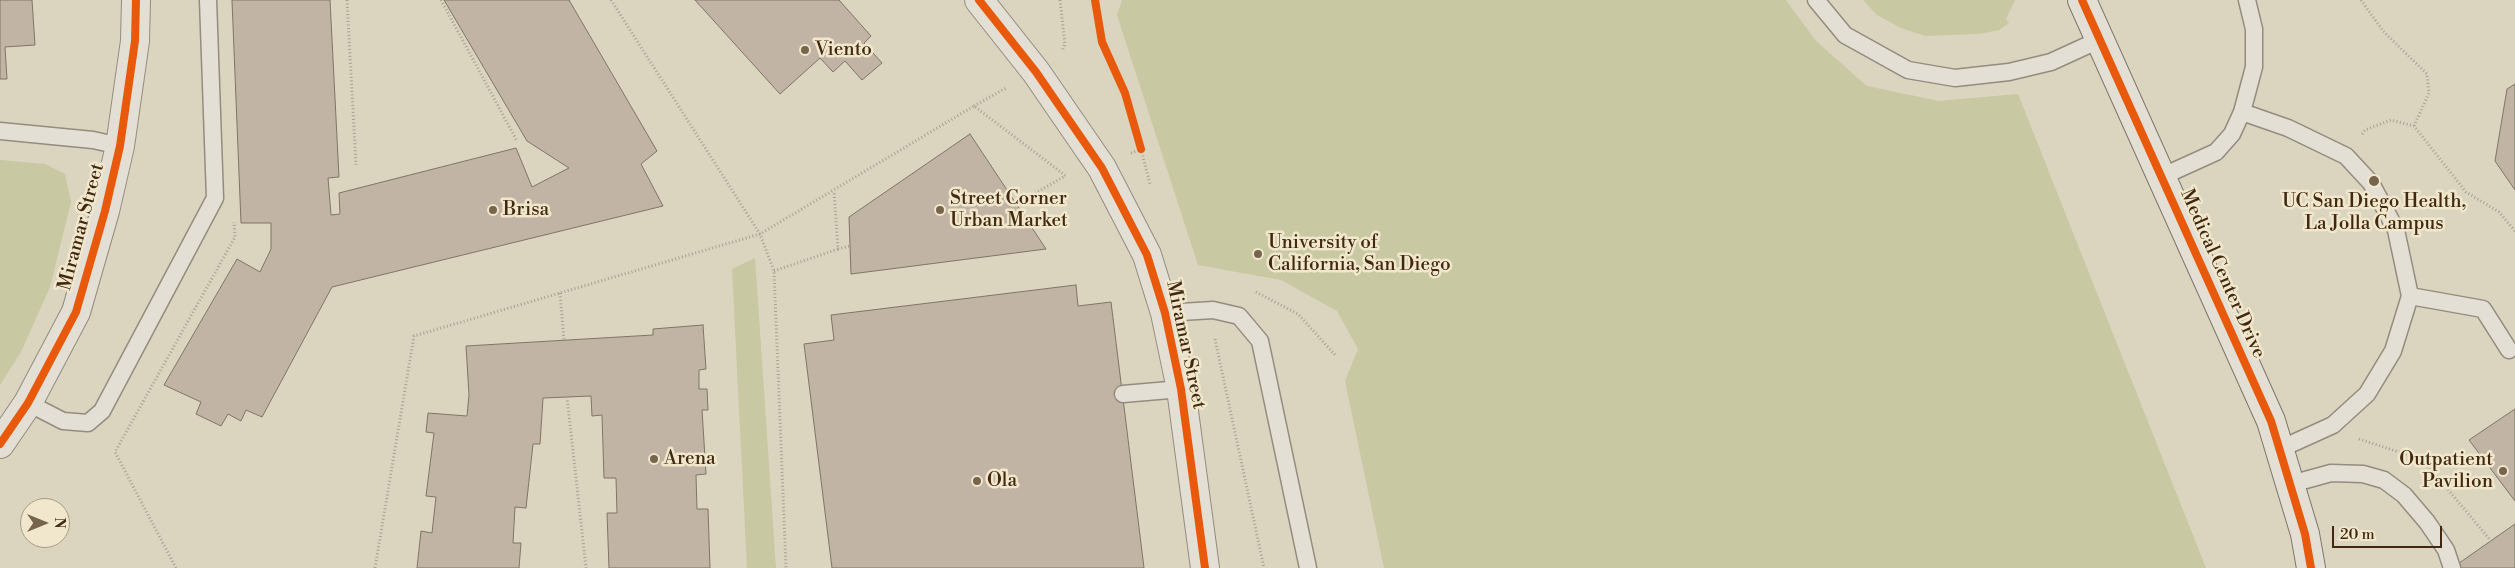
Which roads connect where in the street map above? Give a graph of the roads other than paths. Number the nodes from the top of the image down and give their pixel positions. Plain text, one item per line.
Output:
1 (136, 0) edge
2 (208, 0) edge
3 (980, 0) edge
4 (1816, 0) edge
5 (2082, 0) edge
6 (2247, 0) edge
7 (2099, 40) junction
8 (2242, 112) junction
9 (0, 131) edge
10 (120, 146) junction
11 (2161, 177) junction
12 (2410, 296) junction
13 (1166, 313) junction
14 (2509, 350) dead end
15 (1181, 389) junction
16 (1123, 394) dead end
17 (28, 403) junction
18 (0, 444) edge
19 (2280, 449) junction
20 (2291, 484) junction
21 (1205, 568) edge
22 (1308, 568) edge
23 (2311, 568) edge
24 (2452, 568) edge

1 - 10 street, Miramar Street
2 - 17 lane
3 - 13 street, Miramar Street
4 - 7 lane
5 - 7 street, Medical Center Drive
6 - 8 lane
7 - 11 street, Medical Center Drive
8 - 11 lane
8 - 12 lane
9 - 10 lane
10 - 17 street, Miramar Street
11 - 19 street, Medical Center Drive
12 - 14 lane
12 - 19 lane
13 - 15 street, Miramar Street
13 - 22 lane
15 - 16 lane
15 - 21 street, Miramar Street
17 - 18 street, Miramar Street
19 - 20 street, Medical Center Drive
20 - 23 street, Medical Center Drive
20 - 24 lane

